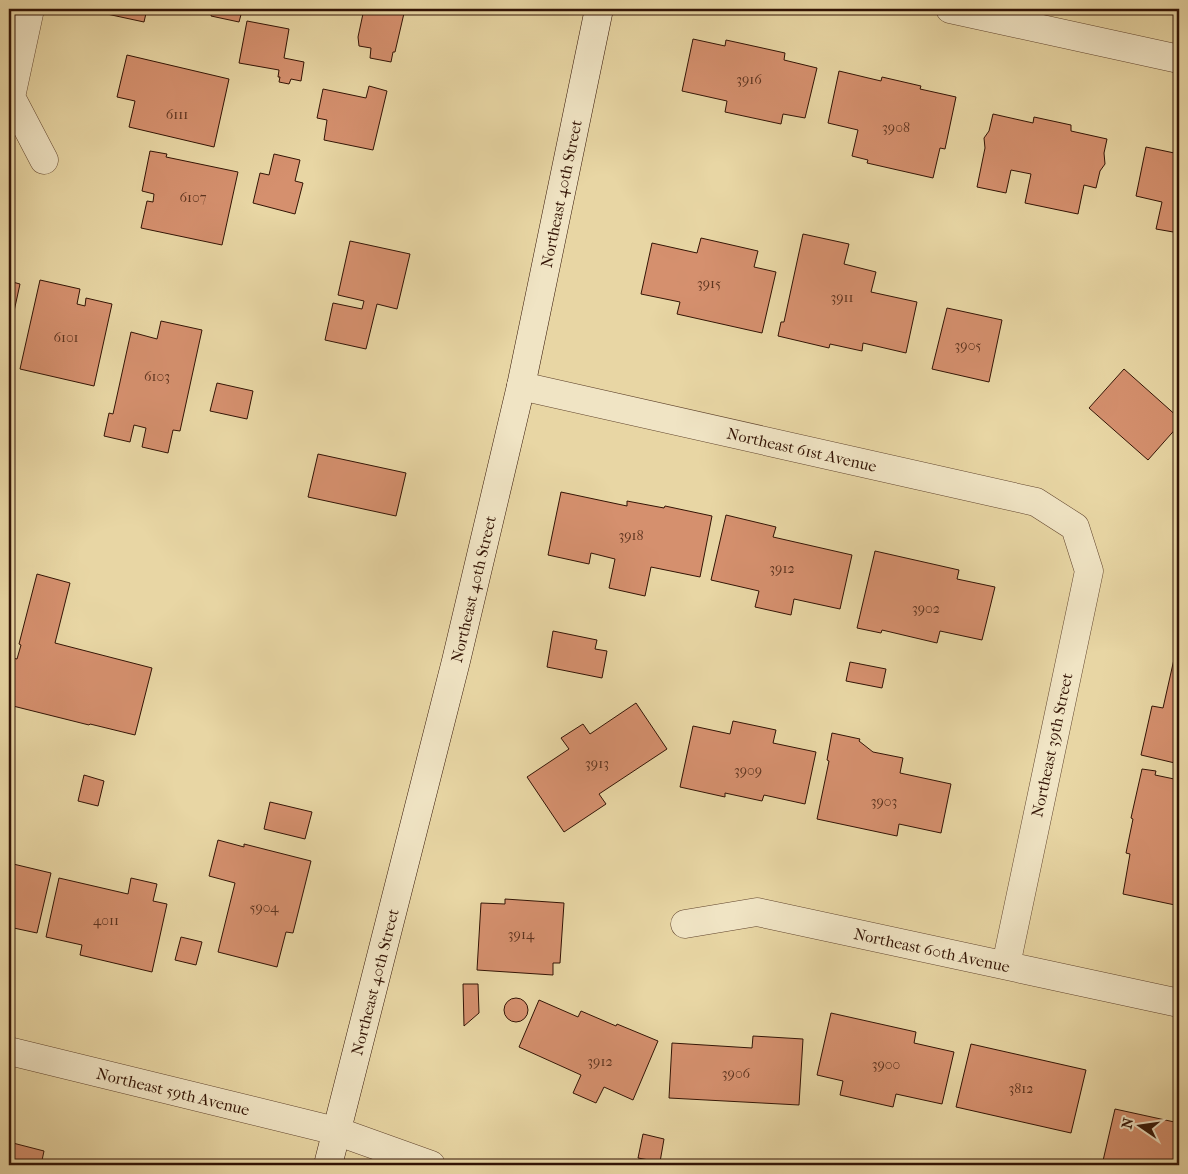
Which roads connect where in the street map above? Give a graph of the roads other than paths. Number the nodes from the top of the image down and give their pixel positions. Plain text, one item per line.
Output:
1 (30, 9) edge
2 (599, 9) edge
3 (950, 9) edge
4 (1179, 58) edge
5 (44, 160) dead end
6 (522, 386) junction
7 (1075, 527) joint
8 (685, 924) dead end
9 (1006, 965) junction
10 (1179, 1003) edge
11 (9, 1051) edge
12 (336, 1131) junction
13 (328, 1165) edge
14 (431, 1165) edge

1 - 5 street
2 - 6 street, Northeast 40th Street
3 - 4 street
6 - 7 street, Northeast 61st Avenue
6 - 12 street, Northeast 40th Street
7 - 9 street, Northeast 39th Street
8 - 9 street, Northeast 60th Avenue
9 - 10 street, Northeast 60th Avenue
11 - 12 street, Northeast 59th Avenue
12 - 13 street, Northeast 40th Street
12 - 14 street, Northeast 59th Avenue

